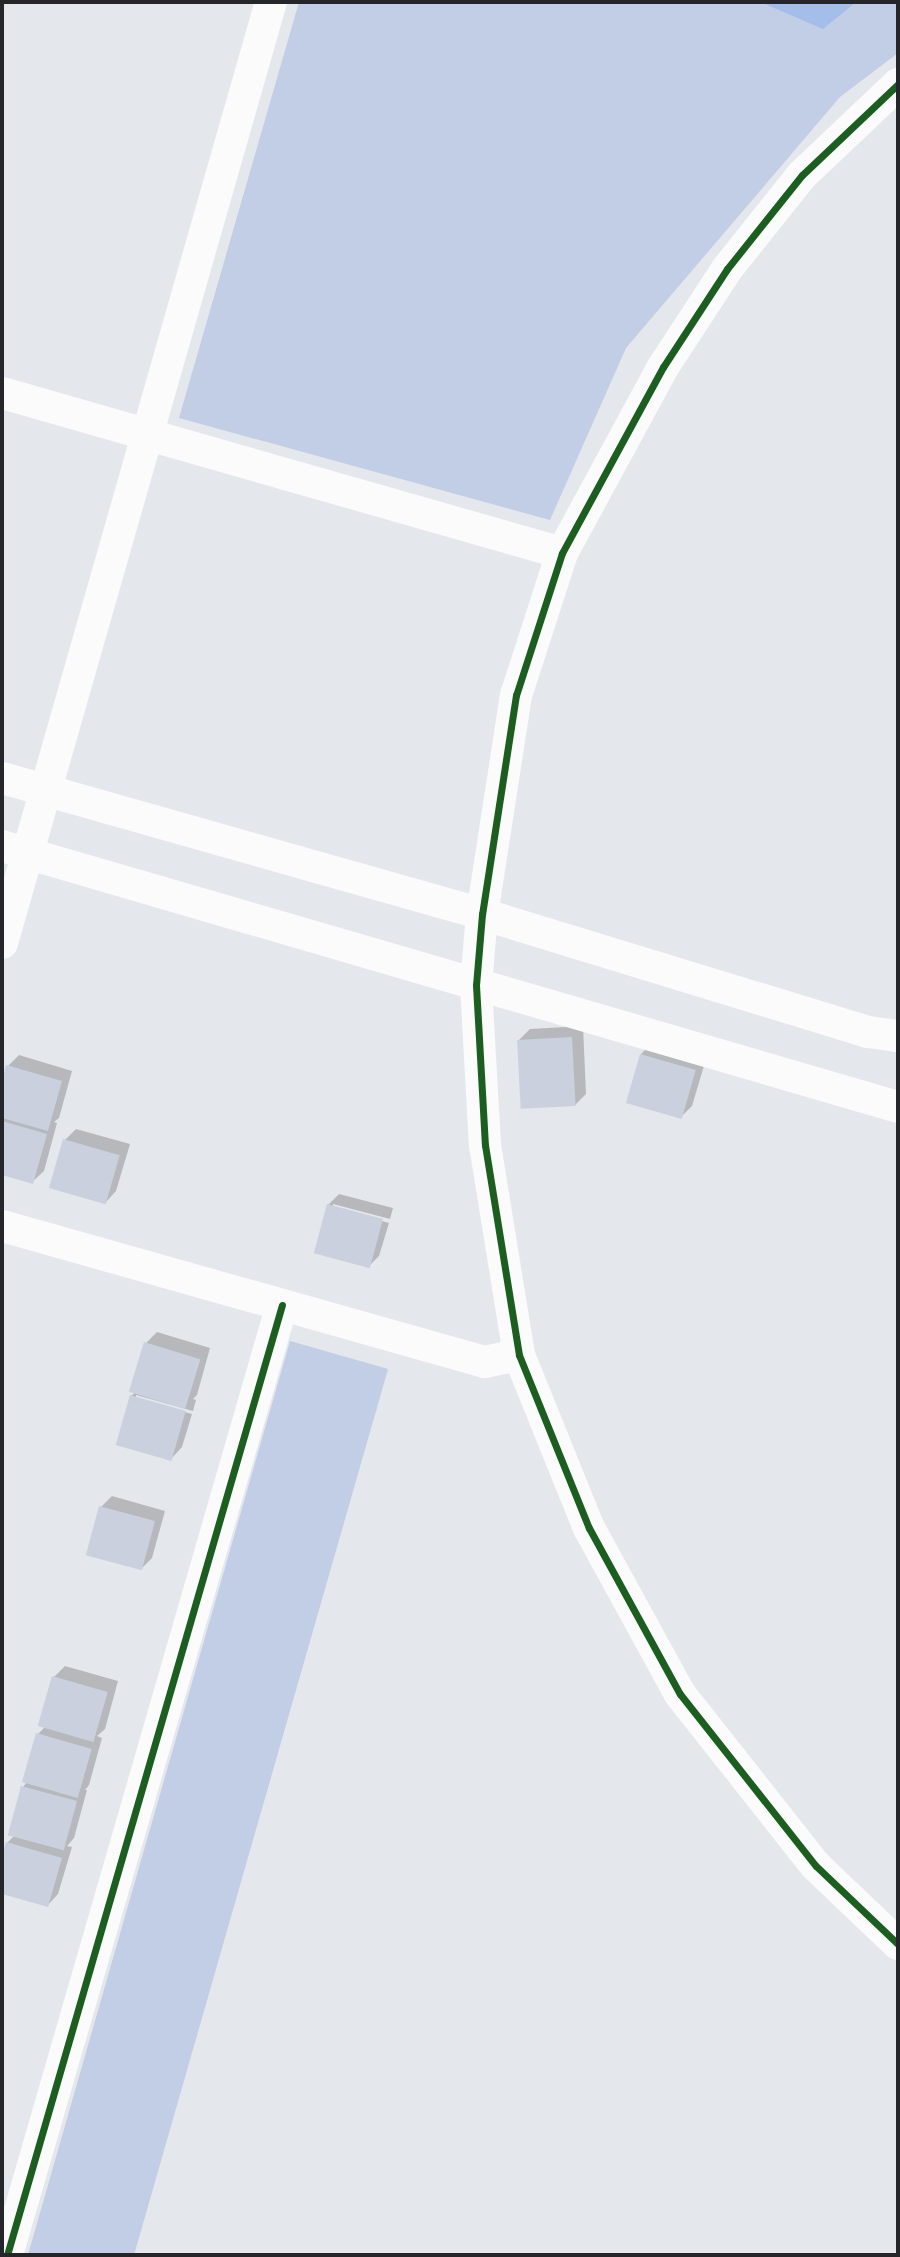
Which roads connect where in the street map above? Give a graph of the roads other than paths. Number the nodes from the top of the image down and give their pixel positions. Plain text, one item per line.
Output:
1 (271, 2) edge
2 (898, 84) edge
3 (2, 393) edge
4 (147, 435) junction
5 (562, 553) junction
6 (2, 778) edge
7 (45, 790) junction
8 (15, 849) edge
9 (482, 914) junction
10 (2, 943) edge
11 (476, 985) junction
12 (898, 1036) edge
13 (898, 1107) edge
14 (2, 1226) edge
15 (282, 1305) junction
16 (519, 1355) junction
17 (898, 1944) edge
18 (6, 2255) edge

1 - 4 street
2 - 5 street
3 - 4 street
4 - 5 street
4 - 7 street
5 - 9 street
6 - 7 street
7 - 8 street
7 - 9 street
8 - 10 street
8 - 11 street
9 - 11 street
9 - 12 street
11 - 13 street
11 - 16 street
14 - 15 street
15 - 16 street
15 - 18 street
16 - 17 street

